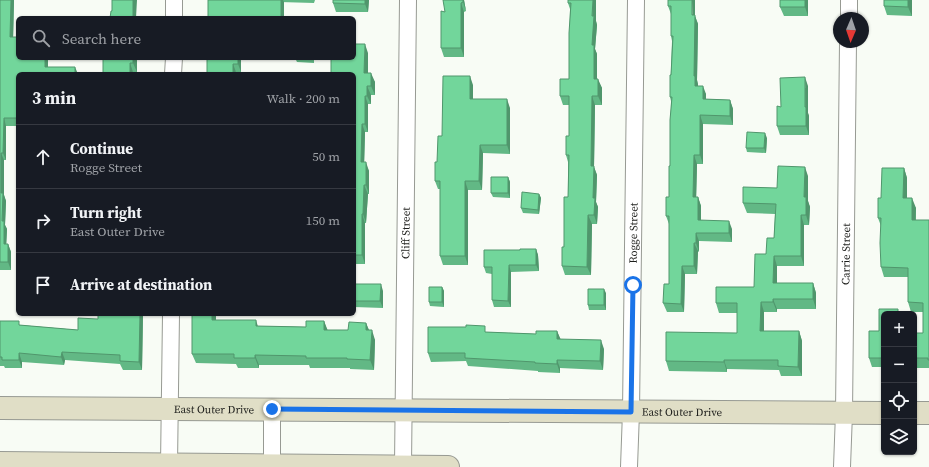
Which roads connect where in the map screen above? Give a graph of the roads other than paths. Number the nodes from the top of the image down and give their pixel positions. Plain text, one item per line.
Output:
1 (174, 0) edge
2 (408, 0) edge
3 (636, 0) edge
4 (849, 0) edge
5 (849, 12) edge
6 (174, 16) edge
7 (848, 48) edge
8 (174, 60) edge
9 (173, 72) edge
10 (171, 316) edge
11 (0, 408) edge
12 (170, 409) junction
13 (272, 409) junction
14 (404, 410) junction
15 (631, 412) junction
16 (844, 413) junction
17 (881, 413) edge
18 (917, 413) edge
19 (929, 413) edge
20 (0, 463) edge
21 (26, 465) edge
22 (169, 465) junction
23 (272, 466) edge
24 (403, 466) edge
25 (448, 467) edge
26 (629, 467) edge
27 (842, 467) edge

1 - 6 street
2 - 14 street, Cliff Street
3 - 15 street, Rogge Street
4 - 5 street
7 - 16 street, Carrie Street
8 - 9 street
10 - 12 street
11 - 12 main road, East Outer Drive
12 - 13 main road, East Outer Drive
12 - 22 street
13 - 14 main road, East Outer Drive
13 - 23 street
14 - 15 main road, East Outer Drive
14 - 24 street, Cliff Street
15 - 16 main road, East Outer Drive
15 - 26 street, Rogge Street
16 - 17 main road, East Outer Drive
16 - 27 street, Carrie Street
18 - 19 main road
20 - 21 main road
21 - 22 main road
22 - 23 main road
23 - 24 main road
24 - 25 main road

